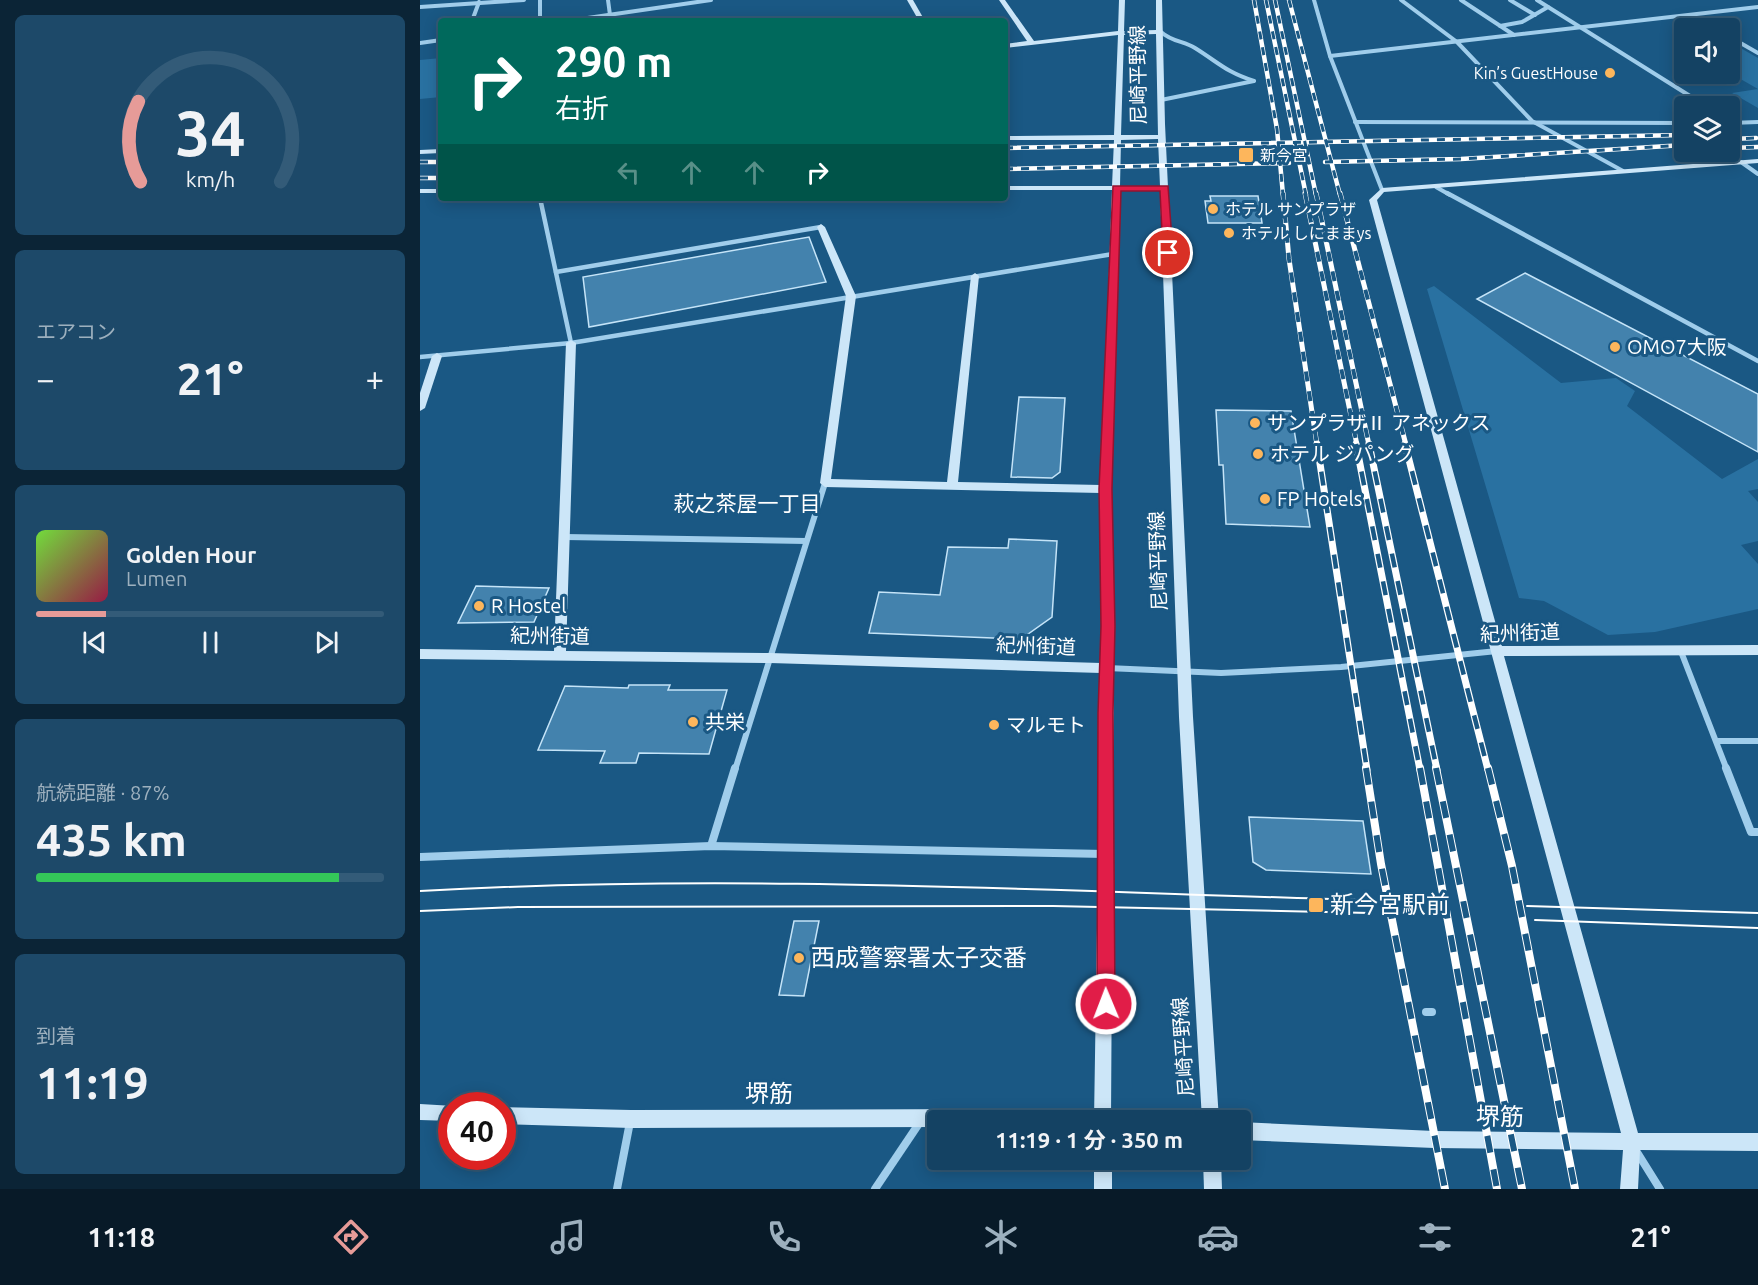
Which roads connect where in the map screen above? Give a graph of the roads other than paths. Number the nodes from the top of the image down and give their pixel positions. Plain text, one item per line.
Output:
1 (524, 0) edge
2 (540, 0) edge
3 (608, 0) edge
4 (670, 0) edge
5 (711, 0) edge
6 (910, 0) edge
7 (1002, 0) edge
8 (1122, 0) edge
9 (1159, 0) edge
10 (1314, 0) edge
11 (1401, 0) edge
12 (1461, 0) edge
13 (1510, 0) edge
14 (1537, 0) edge
15 (479, 2) edge
16 (672, 6) junction
17 (1758, 6) edge
18 (420, 7) edge
19 (1548, 7) junction
20 (610, 15) junction
21 (1535, 15) junction
22 (1689, 15) junction
23 (473, 18) edge
24 (540, 18) edge
25 (588, 18) edge
26 (920, 18) edge
27 (1695, 18) edge
28 (1500, 26) junction
29 (1581, 28) junction
30 (1161, 32) junction
31 (1120, 33) junction
32 (1514, 35) junction
33 (438, 40) edge
34 (1031, 42) junction
35 (1457, 42) junction
36 (1740, 42) edge
37 (420, 43) edge
38 (1008, 46) edge
39 (1758, 52) edge
40 (1330, 56) junction
41 (1690, 96) edge
42 (1161, 100) junction
43 (1354, 122) junction
44 (1532, 122) junction
45 (1758, 122) edge
46 (1674, 123) edge
47 (1740, 123) edge
48 (1116, 137) junction
49 (1162, 137) junction
50 (1008, 138) edge
51 (438, 151) edge
52 (420, 152) edge
53 (1758, 161) edge
54 (1741, 162) junction
55 (1623, 171) junction
56 (1758, 174) edge
57 (1436, 187) junction
58 (1008, 188) edge
59 (1116, 188) junction
60 (1164, 188) junction
61 (1382, 189) junction
62 (438, 190) edge
63 (420, 191) edge
64 (541, 201) edge
65 (821, 227) joint
66 (1113, 254) junction
67 (556, 272) junction
68 (975, 276) junction
69 (851, 296) junction
70 (571, 343) junction
71 (437, 356) junction
72 (420, 357) edge
73 (1758, 362) edge
74 (420, 408) edge
75 (825, 483) junction
76 (952, 486) junction
77 (1106, 489) junction
78 (565, 537) junction
79 (806, 541) junction
80 (1679, 649) junction
81 (1758, 650) edge
82 (1498, 651) junction
83 (420, 654) edge
84 (560, 655) junction
85 (770, 658) junction
86 (1107, 668) junction
87 (1185, 671) junction
88 (1717, 741) junction
89 (1758, 741) edge
90 (1758, 832) edge
91 (711, 846) junction
92 (1106, 855) junction
93 (420, 857) edge
94 (1103, 1110) edge
95 (1209, 1110) edge
96 (420, 1112) edge
97 (438, 1113) edge
98 (516, 1115) edge
99 (923, 1118) junction
100 (927, 1118) edge
101 (631, 1119) junction
102 (1251, 1132) edge
103 (1758, 1142) edge
104 (1632, 1143) junction
105 (1103, 1170) edge
106 (1213, 1170) edge
107 (617, 1189) edge
108 (875, 1189) edge
109 (1103, 1189) edge
110 (1214, 1189) edge
111 (1629, 1189) edge
112 (1660, 1189) edge

1 - 15 street
2 - 24 street
3 - 20 street
4 - 16 street
5 - 16 street
6 - 26 street
7 - 34 street
8 - 31 street, 尼崎平野線
9 - 30 street, 尼崎平野線
10 - 40 street
11 - 35 street
12 - 28 street
13 - 21 street
14 - 19 street
15 - 18 street
15 - 23 street
16 - 20 street
17 - 22 street
19 - 21 street
19 - 29 street
20 - 25 street
21 - 28 street
22 - 27 street
22 - 29 street
28 - 32 street
29 - 32 street
29 - 41 street
30 - 31 street
30 - 42 street, 尼崎平野線
30 - 42 street
31 - 34 street
31 - 48 street, 尼崎平野線
32 - 35 street
33 - 37 street
34 - 38 street
35 - 40 street
35 - 44 street
36 - 39 street
40 - 43 street
42 - 49 street, 尼崎平野線
43 - 44 street
43 - 61 street
44 - 46 street
44 - 55 street
45 - 47 street
48 - 49 street
48 - 50 street
48 - 59 street, 尼崎平野線
49 - 60 street, 尼崎平野線
51 - 52 street
53 - 54 street
54 - 55 street
54 - 56 street
55 - 57 street
57 - 61 street
57 - 73 street
58 - 59 street
59 - 60 street
59 - 66 street, 尼崎平野線
60 - 87 street, 尼崎平野線
61 - 82 street
62 - 63 street
64 - 67 street
65 - 67 street
65 - 69 street
66 - 68 street
66 - 77 street, 尼崎平野線
67 - 70 street
68 - 69 street
68 - 76 street
69 - 70 street
69 - 75 street
70 - 71 street
70 - 78 street
71 - 72 street
71 - 74 street
75 - 76 street
75 - 79 street
76 - 77 street
77 - 86 street, 尼崎平野線
78 - 79 street
78 - 84 street
79 - 85 street
80 - 81 street, 紀州街道
80 - 82 street, 紀州街道
80 - 88 street
82 - 87 street, 紀州街道
82 - 104 street
83 - 84 street, 紀州街道
84 - 85 street, 紀州街道
85 - 86 street, 紀州街道
85 - 91 street
86 - 87 street, 紀州街道
86 - 92 street, 尼崎平野線
87 - 95 street, 尼崎平野線
88 - 89 street
88 - 90 street
91 - 92 street
91 - 93 street
92 - 94 street, 尼崎平野線
96 - 97 street
98 - 101 street, 堺筋
99 - 100 street, 堺筋
99 - 101 street, 堺筋
99 - 108 street
101 - 107 street
102 - 104 street, 堺筋
103 - 104 street, 堺筋
104 - 111 street
104 - 112 street
105 - 109 street
106 - 110 street

